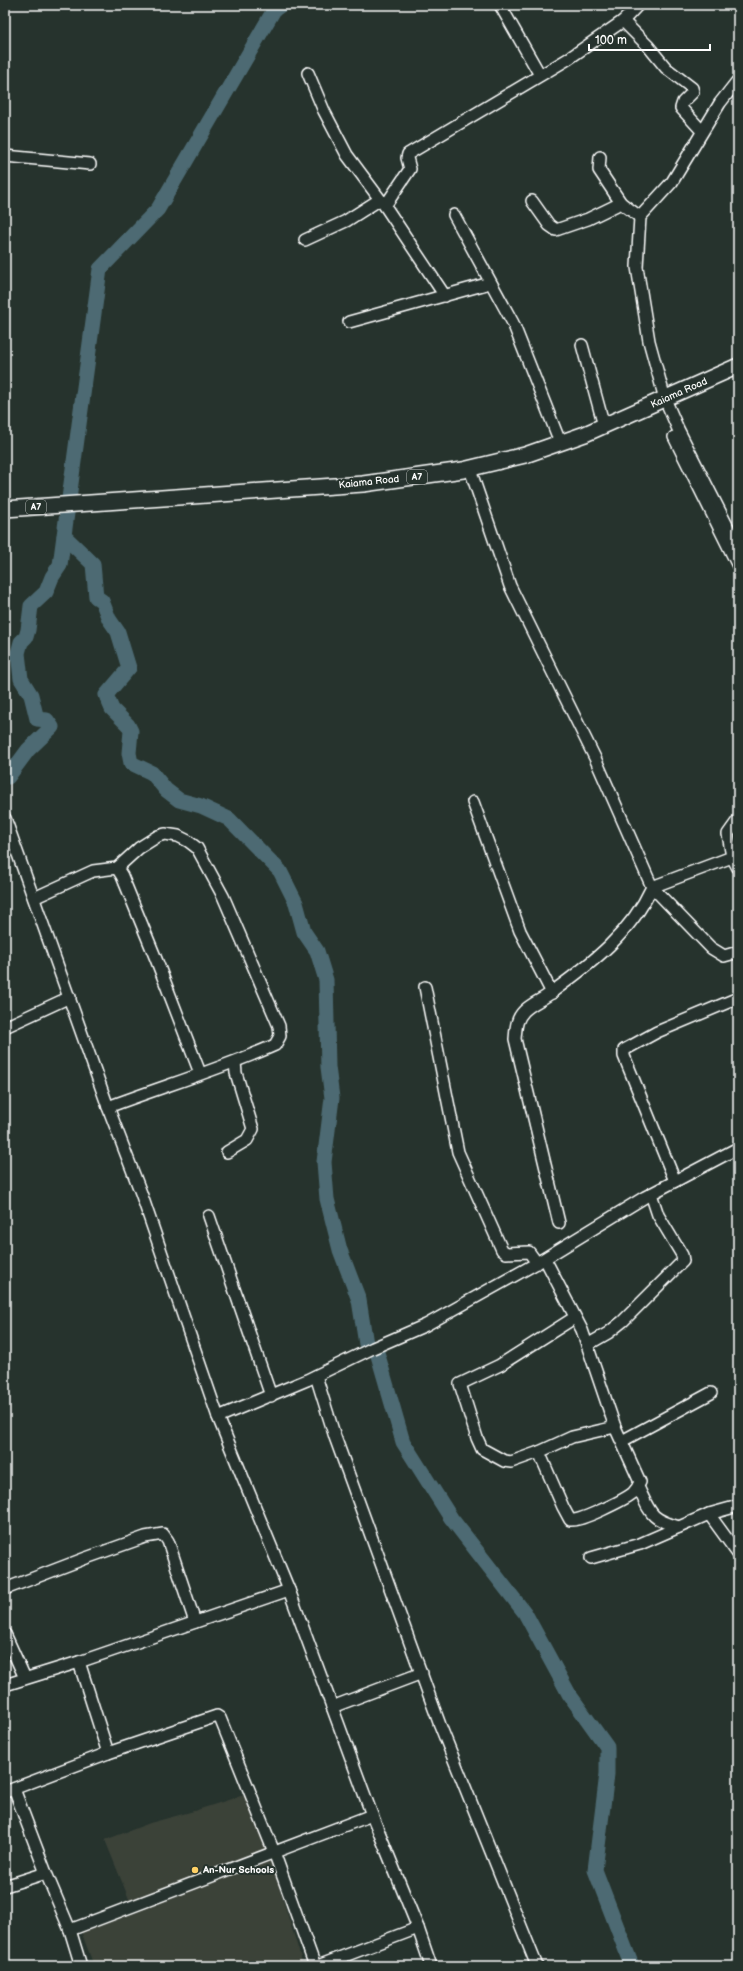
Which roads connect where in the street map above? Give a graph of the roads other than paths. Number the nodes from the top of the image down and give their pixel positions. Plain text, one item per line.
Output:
1 (500, 5) edge
2 (638, 5) edge
3 (622, 21) junction
4 (308, 73) dead end
5 (540, 75) junction
6 (738, 80) edge
7 (702, 131) junction
8 (5, 156) edge
9 (600, 157) dead end
10 (90, 164) dead end
11 (532, 201) dead end
12 (382, 203) junction
13 (621, 203) junction
14 (454, 215) dead end
15 (640, 217) junction
16 (305, 240) dead end
17 (490, 283) junction
18 (445, 296) junction
19 (348, 322) dead end
20 (582, 345) dead end
21 (738, 366) edge
22 (738, 374) edge
23 (663, 404) junction
24 (604, 426) junction
25 (560, 442) junction
26 (472, 475) junction
27 (72, 507) junction
28 (5, 509) edge
29 (5, 515) edge
30 (738, 547) edge
31 (738, 566) edge
32 (473, 802) dead end
33 (5, 818) edge
34 (738, 820) edge
35 (732, 858) junction
36 (117, 868) junction
37 (738, 868) edge
38 (652, 887) junction
39 (34, 898) junction
40 (738, 952) edge
41 (425, 987) dead end
42 (552, 993) junction
43 (70, 997) junction
44 (738, 998) edge
45 (5, 1027) edge
46 (235, 1062) junction
47 (200, 1073) junction
48 (108, 1107) junction
49 (738, 1148) edge
50 (226, 1152) dead end
51 (675, 1181) junction
52 (651, 1194) junction
53 (209, 1216) dead end
54 (559, 1223) dead end
55 (541, 1261) junction
56 (574, 1318) junction
57 (587, 1345) junction
58 (316, 1376) junction
59 (711, 1393) dead end
60 (271, 1396) junction
61 (218, 1417) junction
62 (615, 1427) junction
63 (622, 1441) junction
64 (539, 1452) junction
65 (638, 1488) junction
66 (738, 1506) edge
67 (709, 1514) junction
68 (679, 1527) junction
69 (738, 1554) edge
70 (591, 1558) dead end
71 (5, 1589) edge
72 (289, 1590) junction
73 (195, 1622) junction
74 (5, 1634) edge
75 (79, 1662) junction
76 (422, 1673) junction
77 (25, 1678) junction
78 (5, 1685) edge
79 (332, 1707) junction
80 (108, 1752) junction
81 (10, 1790) edge
82 (372, 1815) junction
83 (274, 1852) junction
84 (46, 1873) junction
85 (5, 1886) edge
86 (418, 1928) junction
87 (70, 1930) junction
88 (81, 1966) edge
89 (317, 1966) edge
90 (431, 1966) edge
91 (537, 1966) edge

1 - 5 street
2 - 3 street
3 - 5 street
3 - 7 street
4 - 12 street
5 - 12 street
6 - 7 street
7 - 15 street
8 - 10 street
9 - 13 street
11 - 13 street
12 - 16 street
12 - 18 street
13 - 15 street
14 - 17 street
15 - 23 street
17 - 18 street
17 - 25 street
18 - 19 street
20 - 24 street
21 - 23 highway, Kaiama Road / A7
22 - 23 highway, Kaiama Road / A7
23 - 24 highway, Kaiama Road / A7
23 - 26 highway, Kaiama Road / A7
23 - 30 street
23 - 31 street
24 - 25 highway, Kaiama Road / A7
25 - 27 highway, Kaiama Road / A7
26 - 27 highway, Kaiama Road / A7
26 - 38 street
27 - 28 highway, Kaiama Road / A7
27 - 29 highway, Kaiama Road / A7
32 - 42 street
33 - 39 street
34 - 35 street
35 - 37 street
35 - 38 street
36 - 39 street
36 - 46 street
36 - 47 street
38 - 40 street
38 - 42 street
39 - 43 street
41 - 55 street
42 - 54 street
43 - 45 street
43 - 48 street
44 - 51 street
46 - 47 street
46 - 50 street
47 - 48 street
48 - 61 street
49 - 51 street
51 - 52 street
52 - 55 street
52 - 57 street
53 - 60 street
55 - 56 street
55 - 58 street
56 - 57 street
56 - 64 street
57 - 62 street
58 - 60 street
58 - 76 street
59 - 63 street
60 - 61 street
61 - 72 street
62 - 63 street
62 - 64 street
63 - 65 street
64 - 65 street
65 - 68 street
66 - 67 street
67 - 68 street
67 - 69 street
68 - 70 street
71 - 73 street
72 - 73 street
72 - 79 street
73 - 75 street
74 - 77 street
75 - 77 street
75 - 80 street
76 - 79 street
76 - 91 street
77 - 78 street
79 - 82 street
80 - 81 street
80 - 83 street
81 - 84 street
82 - 83 street
82 - 86 street
83 - 87 street
83 - 89 street
84 - 85 street
84 - 87 street
86 - 89 street
86 - 90 street
87 - 88 street

